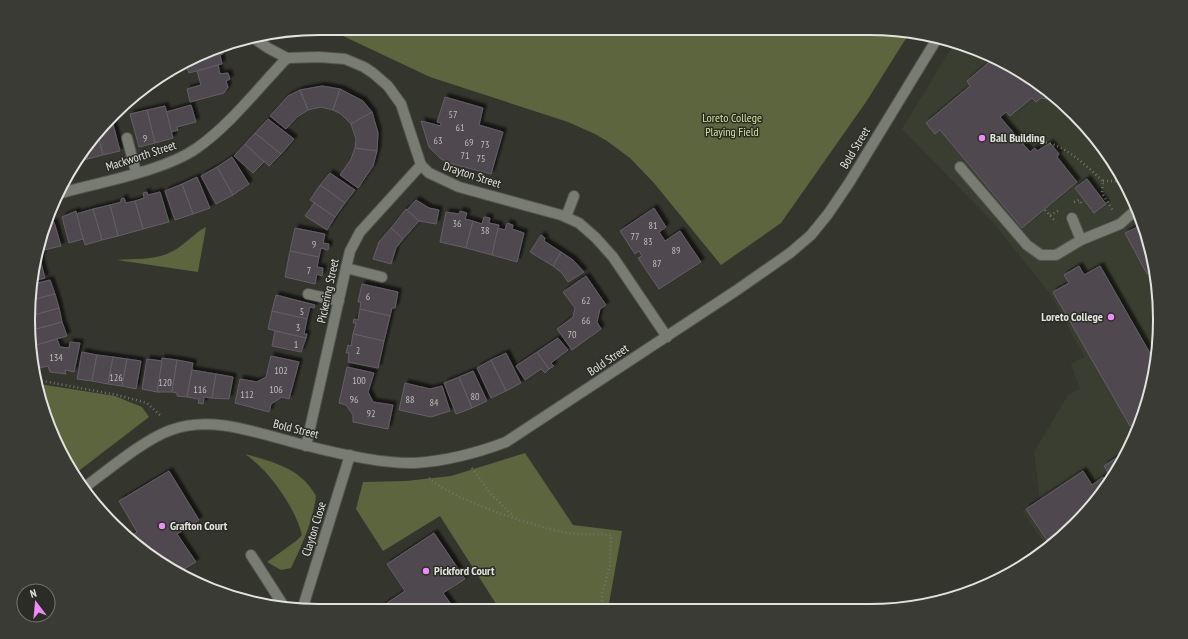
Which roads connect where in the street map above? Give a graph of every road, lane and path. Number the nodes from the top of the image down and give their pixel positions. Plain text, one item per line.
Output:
1 (259, 41) edge
2 (934, 43) edge
3 (287, 58) junction
4 (127, 138) dead end
5 (1022, 143) dead end
6 (421, 165) junction
7 (960, 166) dead end
8 (136, 172) junction
9 (1103, 181) junction
10 (1118, 182) edge
11 (65, 192) edge
12 (574, 196) dead end
13 (1045, 210) dead end
14 (1132, 213) edge
15 (566, 217) junction
16 (1072, 218) dead end
17 (1120, 224) junction
18 (1059, 226) dead end
19 (1081, 240) junction
20 (346, 268) junction
21 (382, 277) dead end
22 (308, 294) dead end
23 (339, 301) junction
24 (667, 337) junction
25 (42, 381) edge
26 (170, 430) junction
27 (306, 446) junction
28 (350, 455) junction
29 (464, 456) junction
30 (414, 463) junction
31 (88, 485) edge
32 (515, 518) junction
33 (251, 555) dead end
34 (281, 602) edge
35 (304, 603) edge
36 (602, 604) edge

1 - 3 street
2 - 24 street, Bold Street
3 - 6 street
3 - 8 street, Mackworth Street
4 - 8 street
5 - 9 path
6 - 15 street, Drayton Street
6 - 20 street, Pickering Street
7 - 19 street
8 - 11 street, Mackworth Street
9 - 10 path
9 - 17 path
12 - 15 street
13 - 18 path
14 - 17 street
15 - 24 street, Drayton Street
16 - 19 street
17 - 19 street
20 - 21 street
20 - 23 street, Pickering Street
22 - 23 street
23 - 27 street, Pickering Street
24 - 29 street, Bold Street
25 - 26 path
26 - 27 street, Bold Street
26 - 31 street, Bold Street
27 - 28 street, Bold Street
28 - 30 street, Bold Street
28 - 35 street, Clayton Close
29 - 30 street, Bold Street
29 - 32 path
30 - 32 path
32 - 36 path
33 - 34 street

